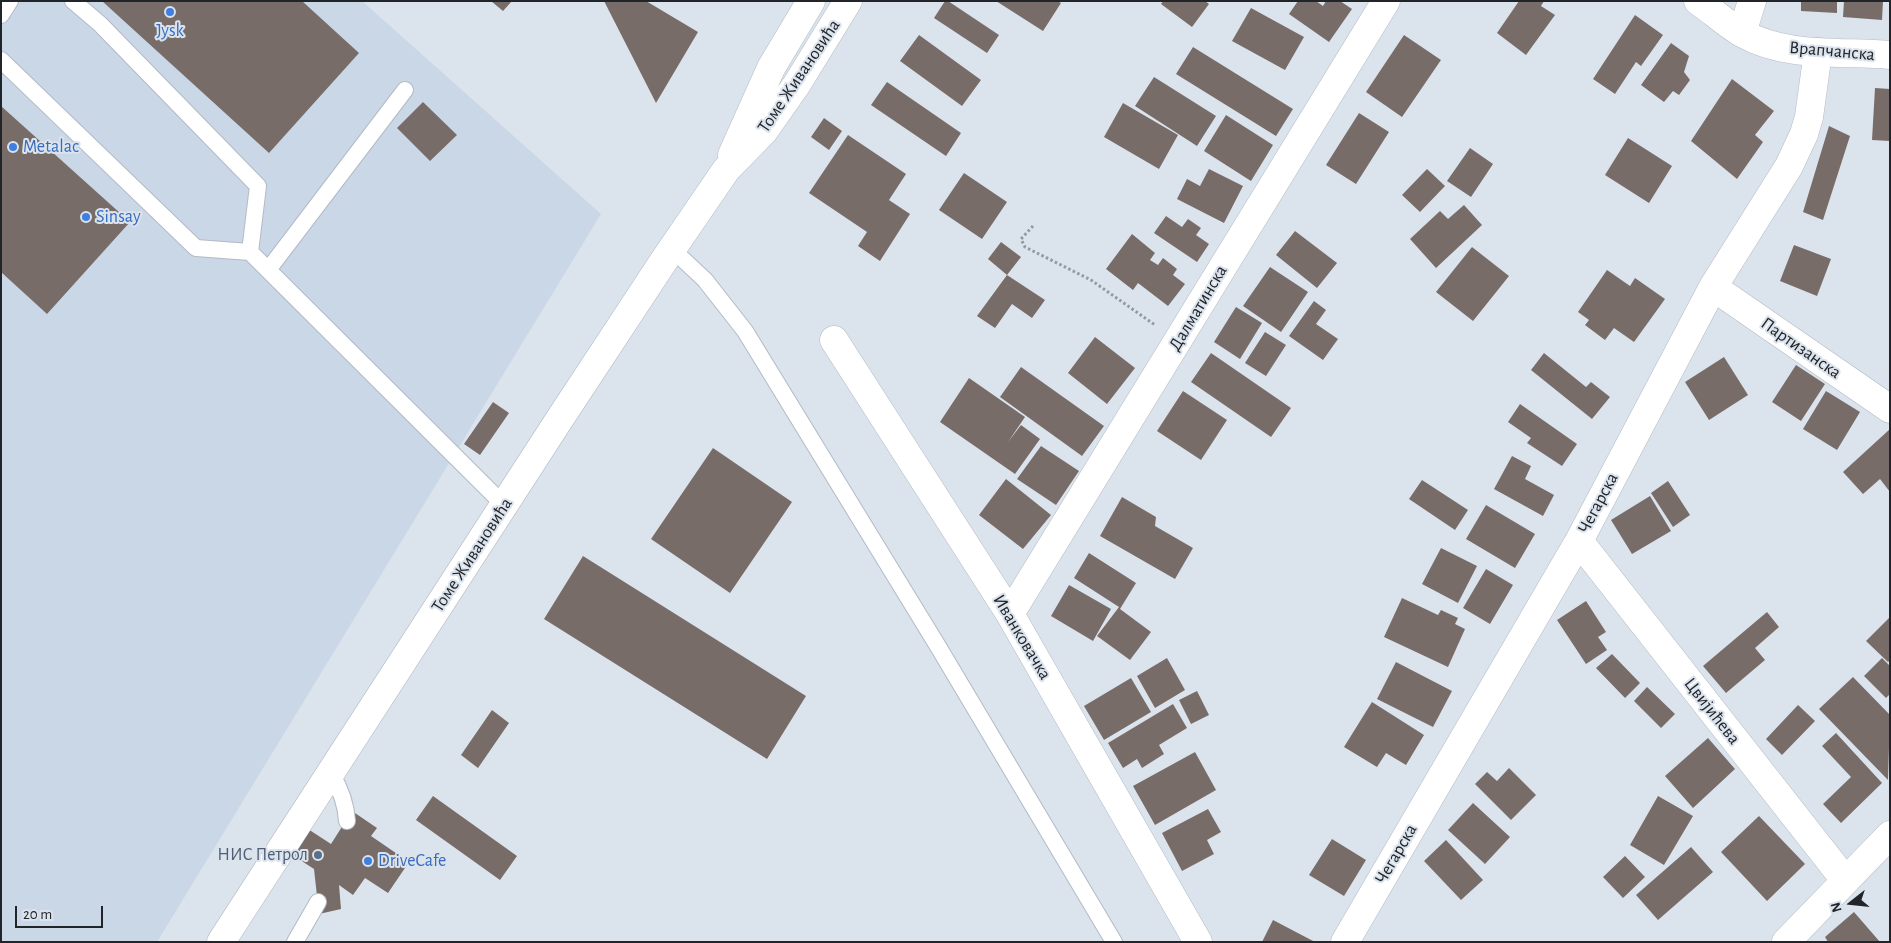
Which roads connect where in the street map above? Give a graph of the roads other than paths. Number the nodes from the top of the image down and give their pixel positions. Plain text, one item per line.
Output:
1 (10, 1) edge
2 (73, 1) edge
3 (811, 1) edge
4 (848, 1) edge
5 (1386, 1) edge
6 (1698, 1) edge
7 (1752, 1) edge
8 (1, 15) edge
9 (1742, 33) junction
10 (1818, 52) junction
11 (1890, 56) edge
12 (1, 60) edge
13 (405, 90) dead end
14 (726, 170) junction
15 (672, 249) junction
16 (250, 252) junction
17 (268, 270) junction
18 (1713, 287) junction
19 (834, 340) dead end
20 (1890, 409) edge
21 (504, 505) junction
22 (1579, 541) junction
23 (1010, 614) junction
24 (331, 773) junction
25 (346, 821) dead end
26 (1890, 835) edge
27 (1846, 880) junction
28 (318, 902) dead end
29 (221, 942) edge
30 (295, 942) edge
31 (1114, 942) edge
32 (1198, 942) edge
33 (1345, 942) edge
34 (1786, 942) edge

1 - 8 lane
2 - 16 lane
3 - 14 street, Томе Живановића
4 - 14 street, Томе Живановића
5 - 23 street, Далматинска
6 - 9 street, Врапчанска
7 - 9 street
9 - 10 street, Врапчанска
10 - 11 street, Врапчанска
10 - 18 street, Чегарска
12 - 16 lane
13 - 17 lane
14 - 15 street, Томе Живановића
15 - 21 street, Томе Живановића
15 - 31 lane
16 - 17 lane
17 - 21 lane
18 - 20 street, Партизанска
18 - 22 street, Чегарска
19 - 23 street, Иванковачка
21 - 24 street, Томе Живановића
22 - 27 street, Цвијићева
22 - 33 street, Чегарска
23 - 32 street, Иванковачка
24 - 25 lane
24 - 29 street, Томе Живановића
26 - 27 street
27 - 34 street
28 - 30 lane

